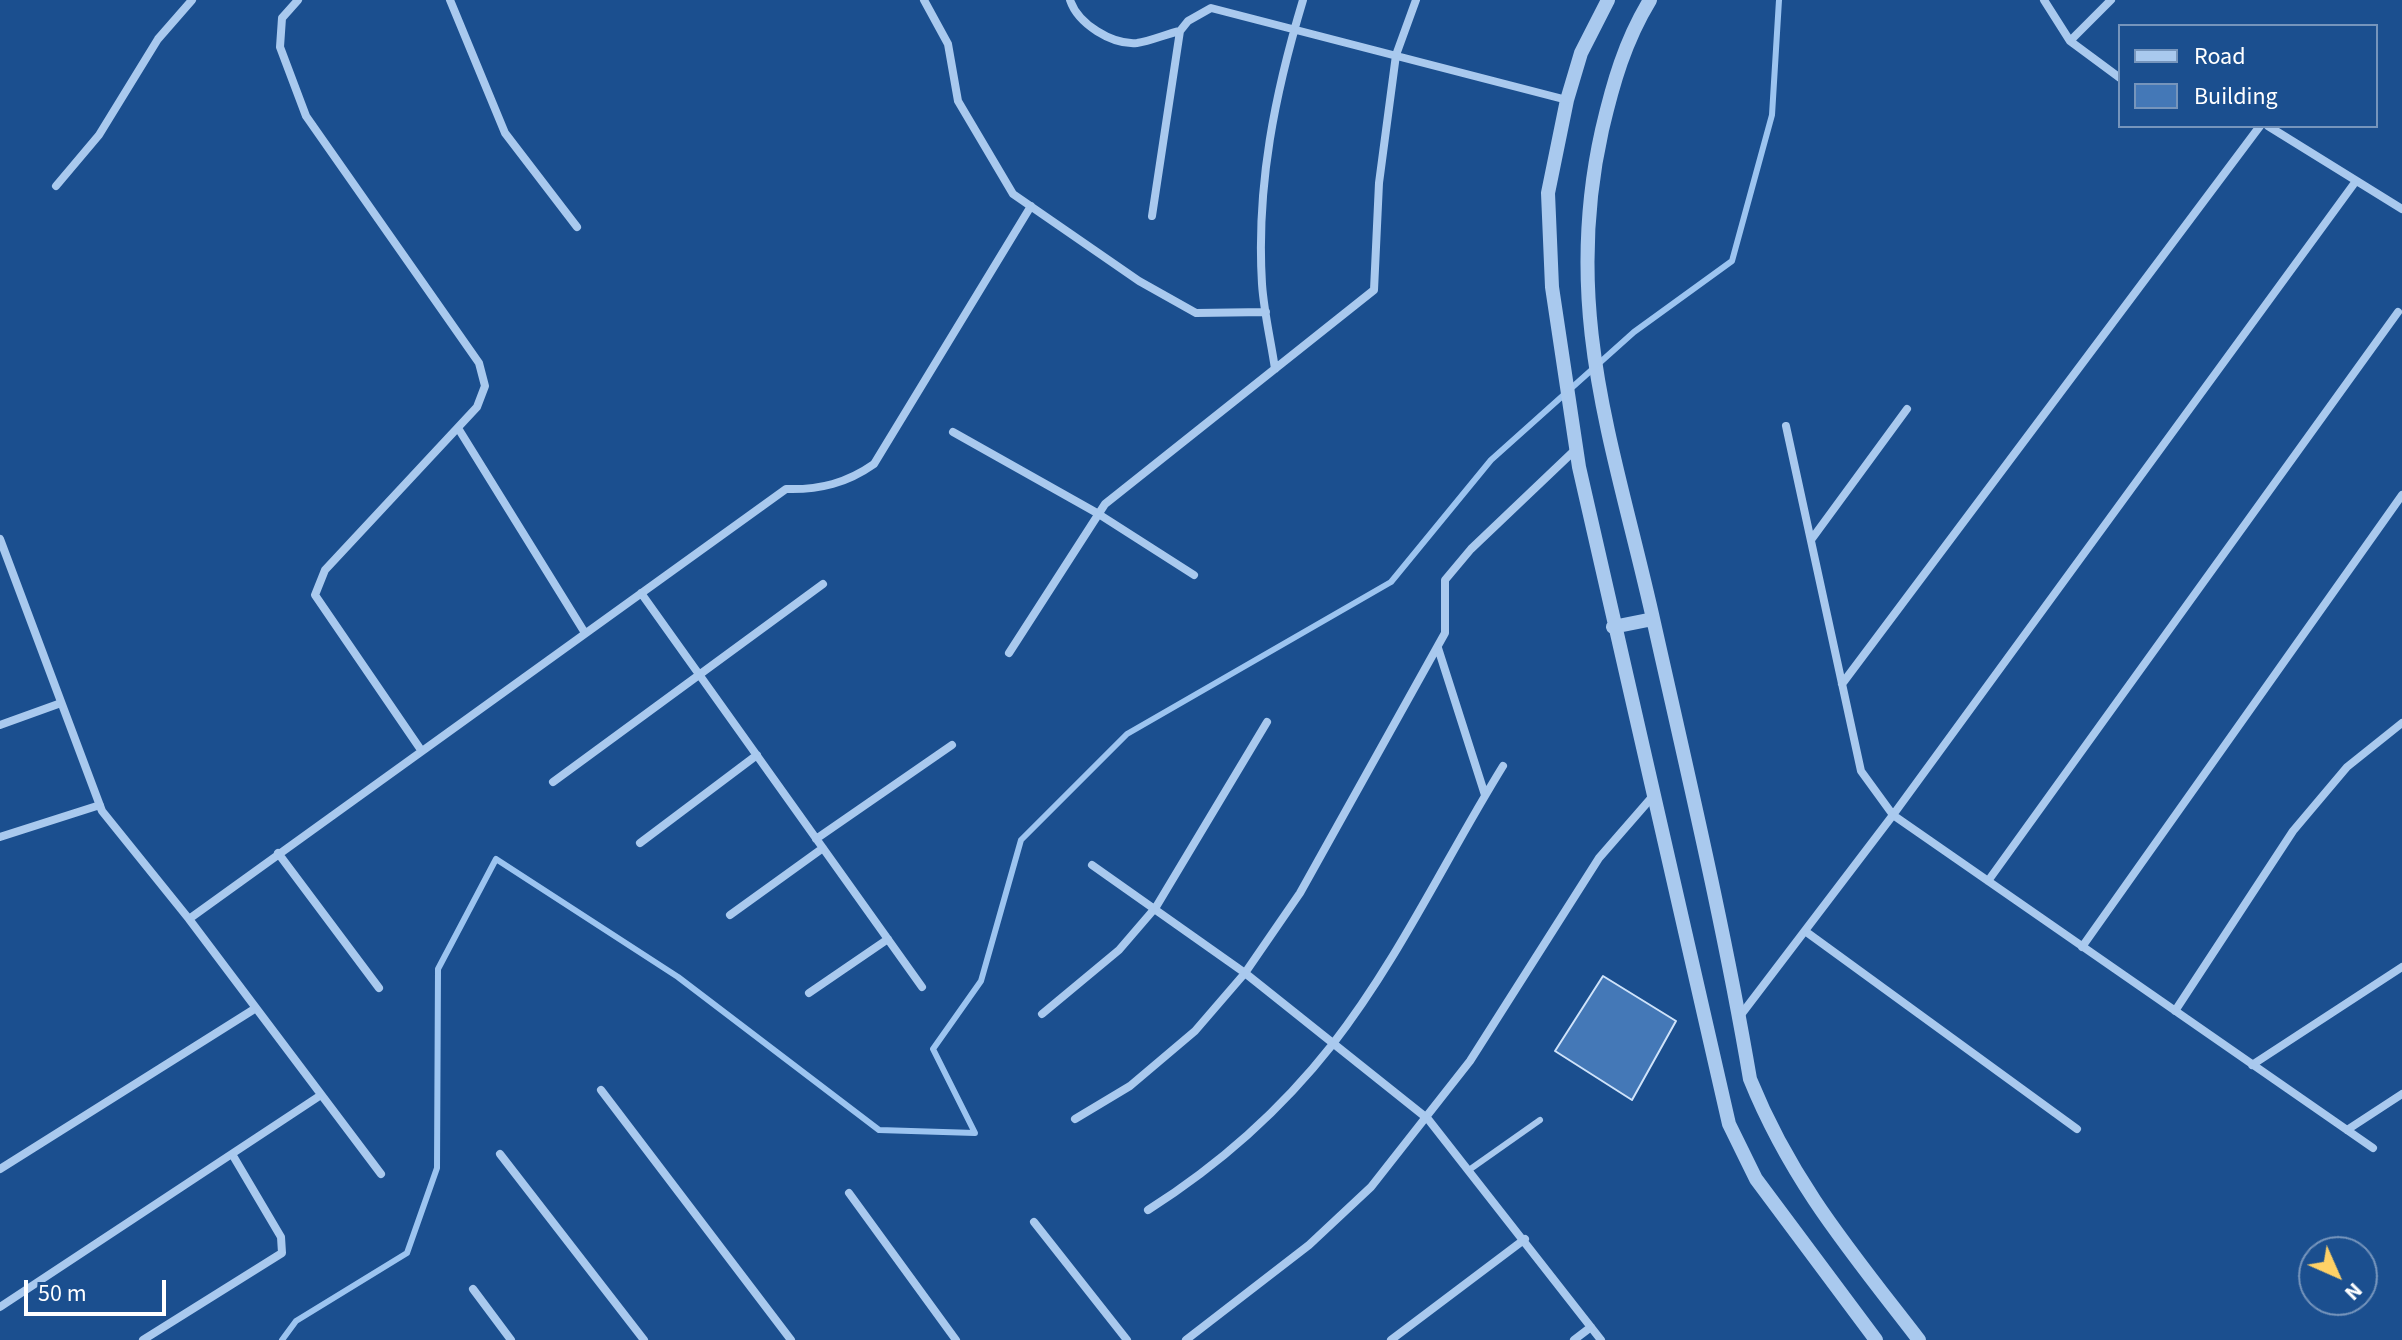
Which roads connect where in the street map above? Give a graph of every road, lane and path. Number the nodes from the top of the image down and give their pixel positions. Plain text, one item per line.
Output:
1 (192, 0) edge
2 (298, 0) edge
3 (450, 0) edge
4 (924, 0) edge
5 (1070, 0) edge
6 (1303, 0) edge
7 (1416, 0) edge
8 (1608, 0) edge
9 (1650, 0) edge
10 (2044, 0) edge
11 (2111, 0) edge
12 (1294, 30) junction
13 (1180, 31) junction
14 (2070, 41) junction
15 (1396, 55) junction
16 (2118, 77) edge
17 (1567, 100) junction
18 (2259, 128) edge
19 (2271, 128) edge
20 (2356, 181) junction
21 (56, 186) dead end
22 (1031, 206) junction
23 (2402, 209) edge
24 (1152, 216) dead end
25 (577, 227) dead end
26 (1266, 312) junction
27 (2398, 312) dead end
28 (1275, 369) junction
29 (1907, 409) dead end
30 (1786, 426) dead end
31 (458, 428) junction
32 (953, 432) dead end
33 (1576, 449) junction
34 (2402, 495) edge
35 (1097, 513) junction
36 (0, 539) edge
37 (1811, 540) junction
38 (1194, 575) dead end
39 (823, 584) dead end
40 (641, 593) junction
41 (1653, 619) junction
42 (1613, 627) junction
43 (585, 633) junction
44 (1438, 648) junction
45 (1009, 653) dead end
46 (699, 674) junction
47 (1842, 684) junction
48 (61, 703) junction
49 (1267, 722) dead end
50 (2402, 723) edge
51 (0, 725) edge
52 (952, 745) dead end
53 (421, 750) junction
54 (757, 755) junction
55 (1503, 766) dead end
56 (553, 782) dead end
57 (1485, 795) junction
58 (1653, 796) junction
59 (100, 805) junction
60 (1893, 815) junction
61 (0, 837) edge
62 (816, 839) junction
63 (640, 843) dead end
64 (823, 848) junction
65 (278, 853) junction
66 (1092, 865) dead end
67 (1988, 881) junction
68 (1156, 907) junction
69 (730, 915) dead end
70 (189, 919) junction
71 (1805, 931) junction
72 (888, 939) junction
73 (2082, 947) junction
74 (2402, 967) edge
75 (1245, 973) junction
76 (922, 987) dead end
77 (379, 988) dead end
78 (809, 993) dead end
79 (256, 1008) junction
80 (2175, 1011) junction
81 (1042, 1014) dead end
82 (1739, 1016) junction
83 (1332, 1044) junction
84 (2252, 1065) junction
85 (601, 1090) dead end
86 (2402, 1094) edge
87 (321, 1095) junction
88 (1075, 1119) dead end
89 (1428, 1119) junction
90 (1540, 1120) dead end
91 (2077, 1129) dead end
92 (2347, 1130) junction
93 (2373, 1148) dead end
94 (232, 1154) junction
95 (500, 1154) dead end
96 (0, 1169) edge
97 (1469, 1170) junction
98 (381, 1174) dead end
99 (849, 1193) dead end
100 (1148, 1210) dead end
101 (1034, 1222) dead end
102 (1525, 1239) junction
103 (473, 1289) dead end
104 (0, 1307) edge
105 (1591, 1327) junction
106 (143, 1340) edge
107 (511, 1340) edge
108 (644, 1340) edge
109 (791, 1340) edge
110 (956, 1340) edge
111 (1127, 1340) edge
112 (1186, 1340) edge
113 (1391, 1340) edge
114 (1574, 1340) edge
115 (1601, 1340) edge
116 (1876, 1340) edge
117 (1919, 1340) edge

1 - 21 street
2 - 31 street
3 - 25 street
4 - 22 street
5 - 13 street
6 - 12 street
7 - 15 street
8 - 17 street
9 - 41 street
10 - 14 street
11 - 14 street
12 - 13 street
12 - 15 street
12 - 26 street
13 - 24 street
14 - 16 street
15 - 17 street
15 - 28 street
17 - 33 street
18 - 47 street
19 - 20 street
20 - 23 street
20 - 60 street
22 - 26 street
22 - 40 street
26 - 28 street
27 - 67 street
28 - 35 street
29 - 37 street
30 - 37 street
31 - 43 street
31 - 53 street
32 - 35 street
33 - 42 street
33 - 44 street
34 - 73 street
35 - 38 street
35 - 45 street
36 - 48 street
37 - 47 street
39 - 46 street
40 - 43 street
40 - 46 street
41 - 42 street
41 - 82 street
42 - 58 street
43 - 53 street
44 - 57 street
44 - 75 street
46 - 54 street
46 - 56 street
47 - 60 street
48 - 51 street
48 - 59 street
49 - 68 street
50 - 80 street
52 - 62 street
53 - 65 street
54 - 62 street
54 - 63 street
55 - 57 street
57 - 83 street
58 - 89 street
58 - 116 street
59 - 61 street
59 - 70 street
60 - 67 street
60 - 71 street
62 - 64 street
64 - 69 street
64 - 72 street
65 - 70 street
65 - 77 street
66 - 68 street
67 - 73 street
68 - 75 street
68 - 81 street
70 - 79 street
71 - 82 street
71 - 91 street
72 - 76 street
72 - 78 street
73 - 80 street
74 - 84 street
75 - 83 street
75 - 88 street
79 - 87 street
79 - 96 street
80 - 84 street
82 - 117 street
83 - 89 street
83 - 100 street
84 - 92 street
85 - 109 street
86 - 92 street
87 - 94 street
87 - 98 street
89 - 97 street
89 - 112 street
90 - 97 lane
92 - 93 street
94 - 104 street
94 - 106 street
95 - 108 street
97 - 102 street
99 - 110 street
101 - 111 street
102 - 105 street
102 - 113 street
103 - 107 street
105 - 114 street
105 - 115 street

